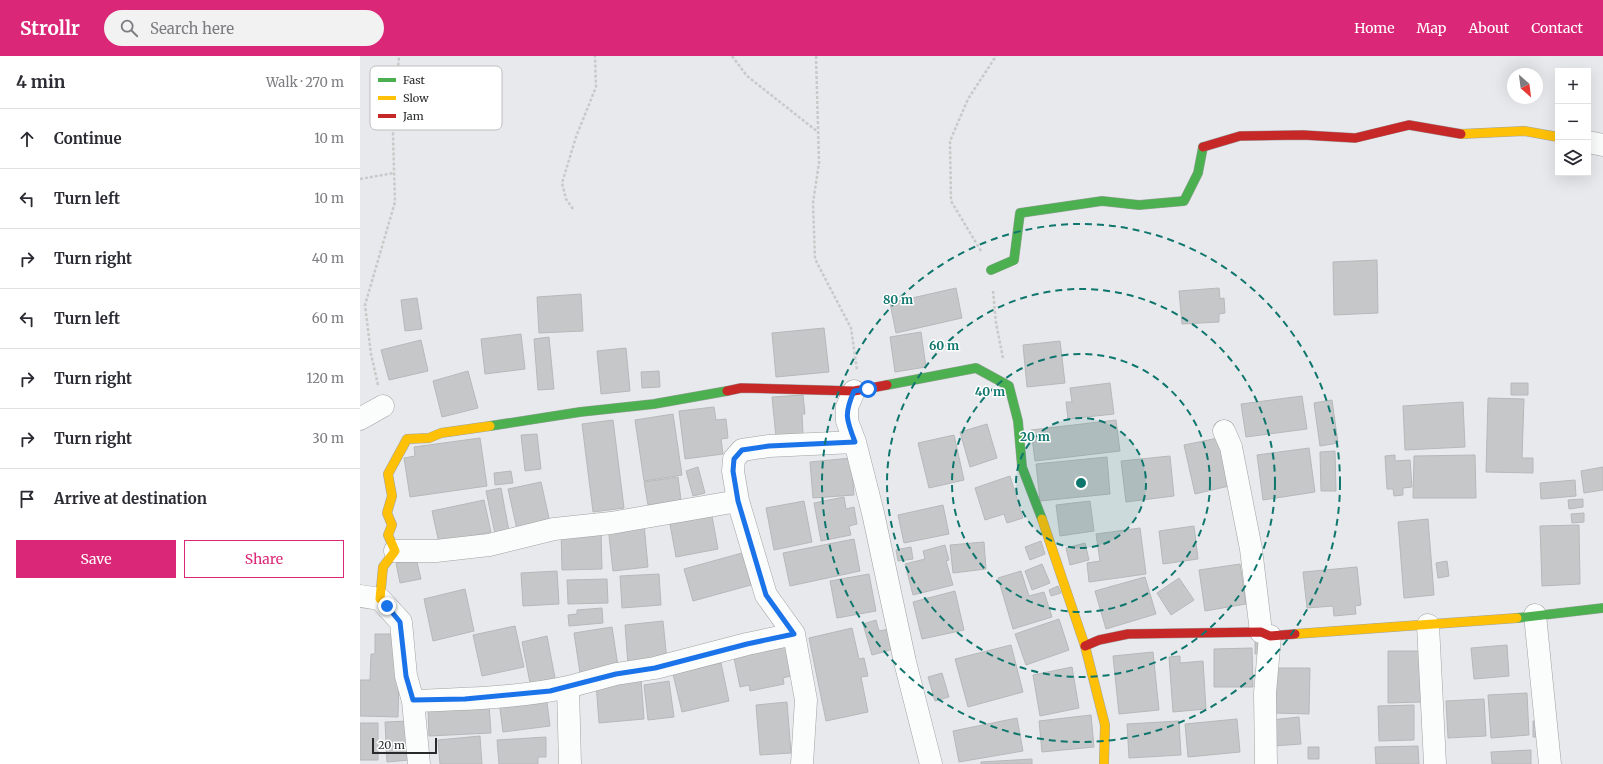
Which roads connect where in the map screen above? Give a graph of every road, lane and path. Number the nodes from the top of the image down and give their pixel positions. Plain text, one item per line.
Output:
1 (400, 56) edge
2 (596, 56) edge
3 (732, 56) edge
4 (816, 56) edge
5 (996, 56) edge
6 (399, 66) edge
7 (393, 130) edge
8 (818, 133) junction
9 (1555, 136) edge
10 (1591, 143) edge
11 (1603, 145) edge
12 (394, 173) junction
13 (360, 179) edge
14 (573, 209) dead end
15 (991, 270) junction
16 (1009, 386) junction
17 (854, 391) junction
18 (383, 406) joint
19 (360, 419) edge
20 (1224, 431) dead end
21 (855, 442) junction
22 (738, 501) junction
23 (395, 551) junction
24 (370, 597) edge
25 (1603, 608) edge
26 (1535, 615) junction
27 (1428, 625) junction
28 (794, 634) junction
29 (1265, 634) junction
30 (1085, 646) junction
31 (568, 687) junction
32 (413, 700) junction
33 (419, 764) edge
34 (570, 764) edge
35 (802, 764) edge
36 (931, 764) edge
37 (1104, 764) edge
38 (1266, 764) edge
39 (1434, 764) edge
40 (1550, 764) edge

1 - 6 path
2 - 14 path
3 - 8 path
4 - 8 path
5 - 15 path
7 - 12 path
8 - 17 path
9 - 15 street
10 - 11 street
12 - 13 path
12 - 18 path
15 - 16 path
16 - 17 street
16 - 30 street
17 - 21 street
17 - 23 street
18 - 19 street
20 - 29 street
21 - 22 street
21 - 36 street
22 - 23 street
22 - 28 street
23 - 24 street
24 - 32 street
25 - 26 street
26 - 27 street
26 - 40 street
27 - 29 street
27 - 39 street
28 - 31 street
28 - 35 street
29 - 30 street
29 - 38 street
30 - 37 street
31 - 32 street
31 - 34 street
32 - 33 street

